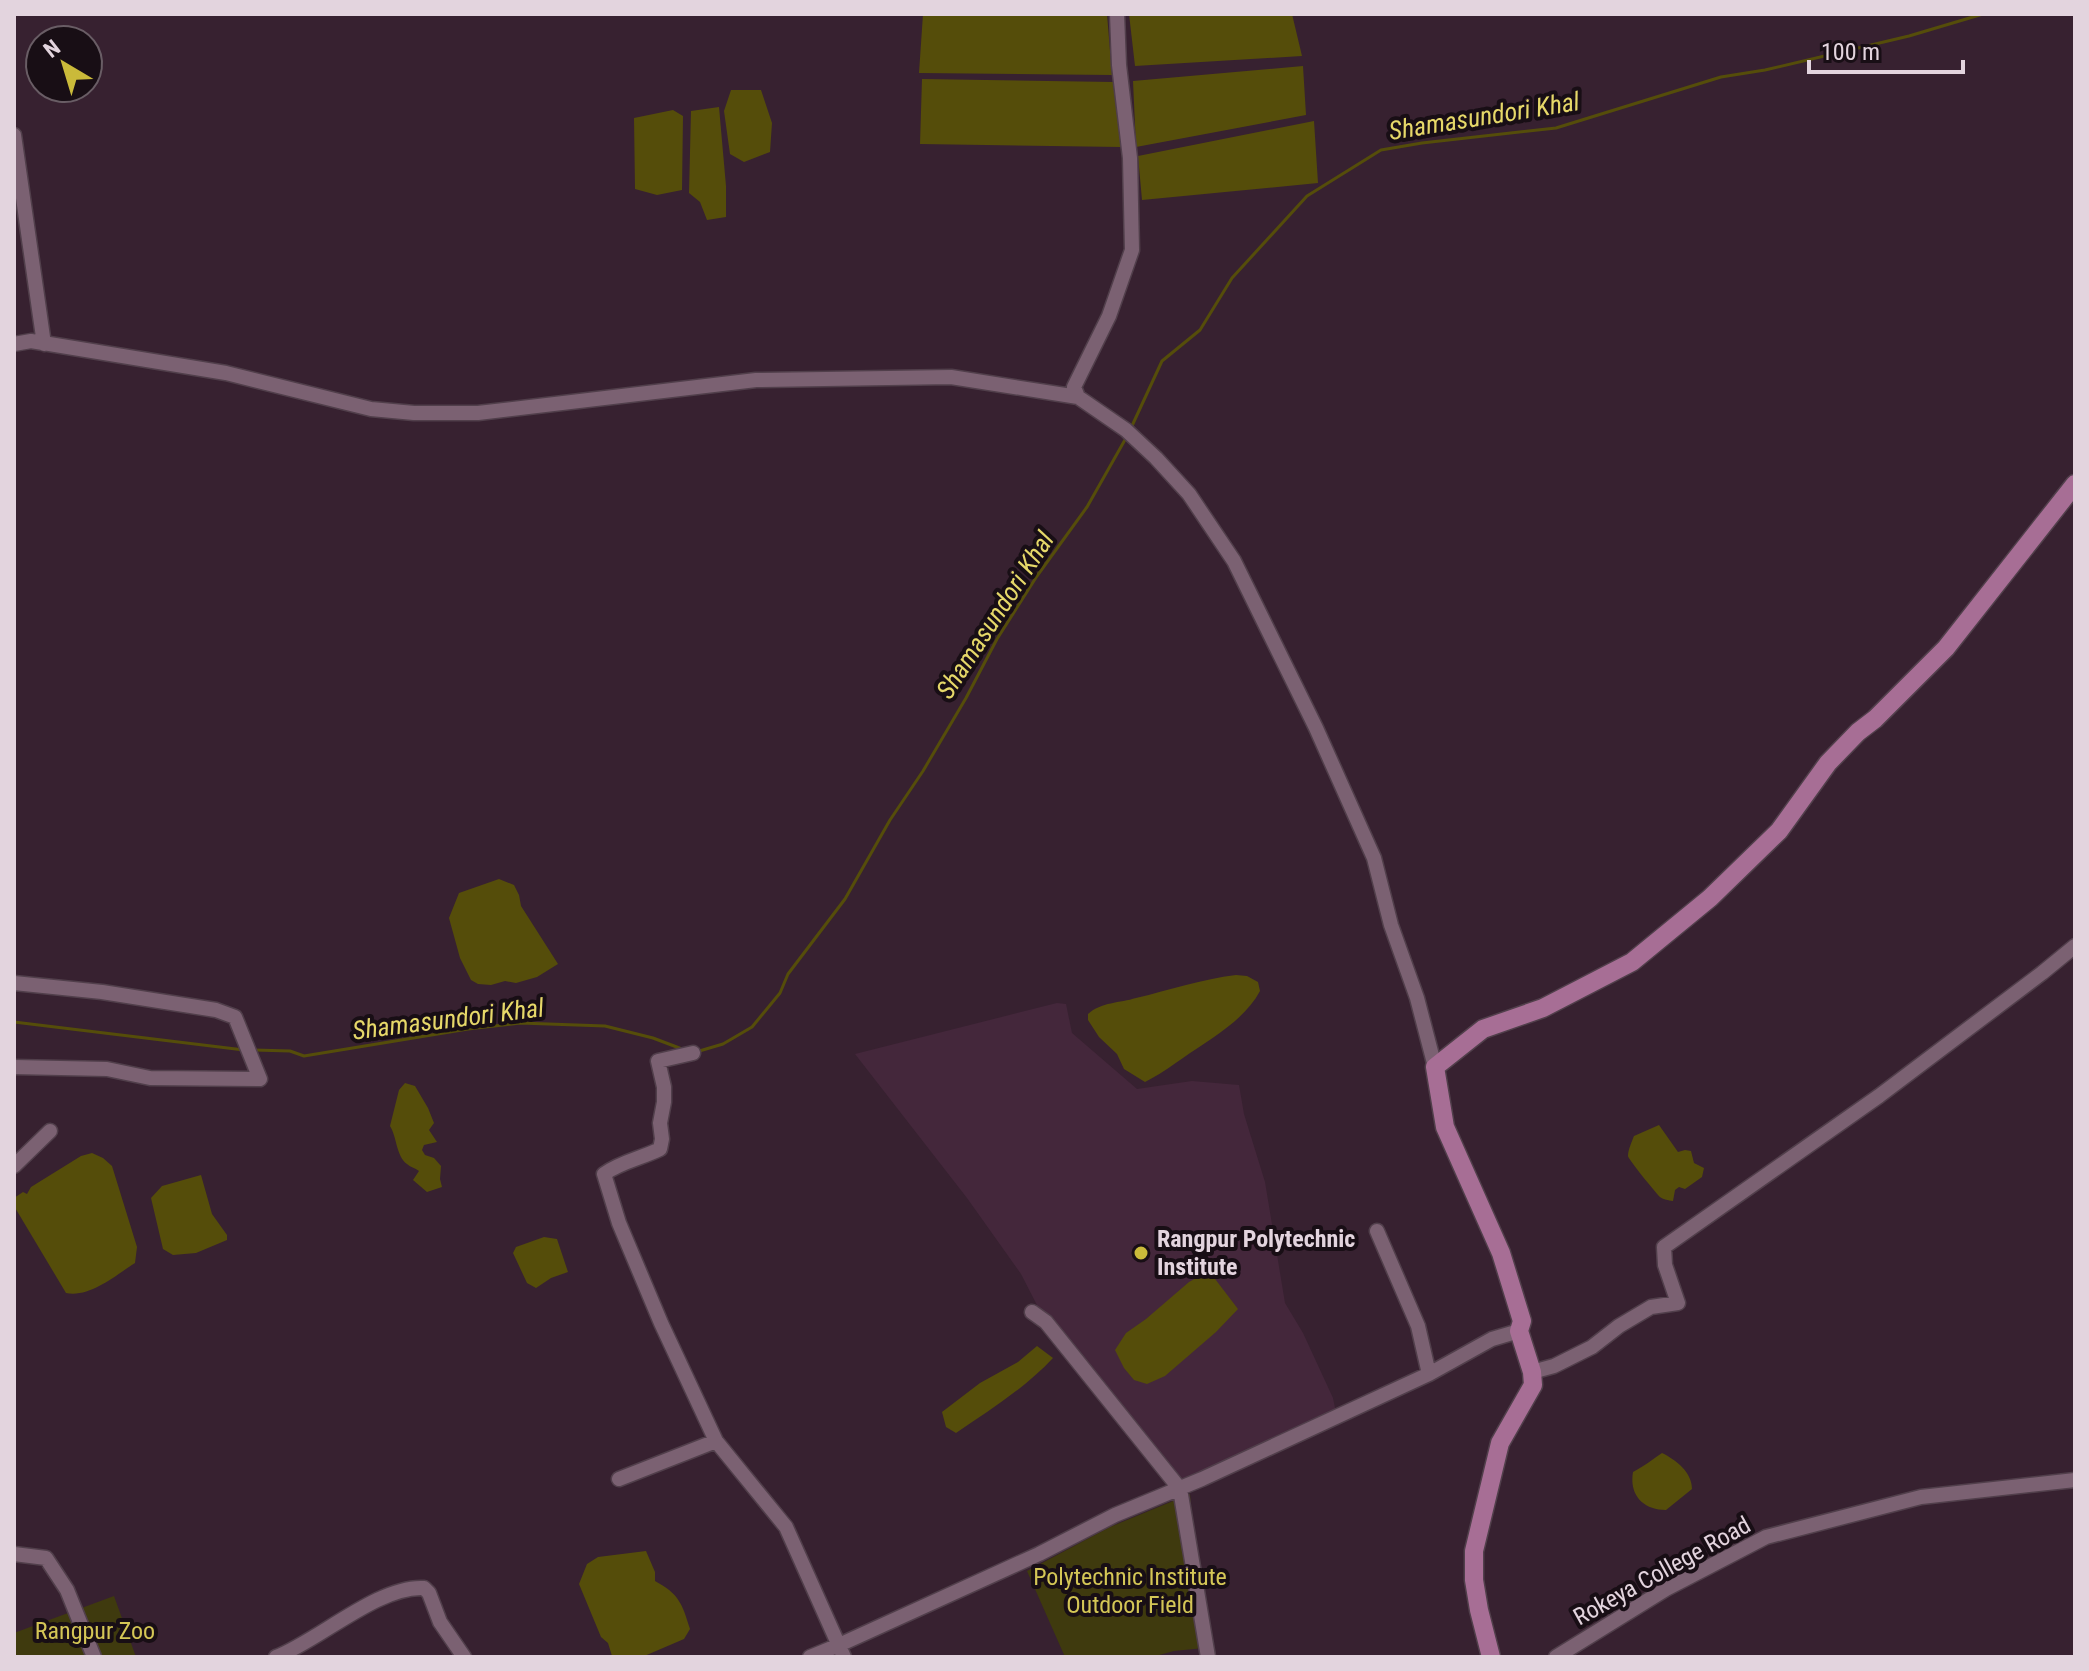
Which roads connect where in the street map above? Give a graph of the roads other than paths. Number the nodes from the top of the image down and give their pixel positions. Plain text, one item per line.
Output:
1 (1117, 14) edge
2 (14, 135) edge
3 (14, 344) edge
4 (44, 344) junction
5 (1078, 397) junction
6 (2075, 484) edge
7 (2075, 946) edge
8 (14, 983) edge
9 (693, 1053) dead end
10 (14, 1067) edge
11 (1435, 1067) junction
12 (50, 1131) dead end
13 (14, 1166) edge
14 (1377, 1231) dead end
15 (1032, 1312) dead end
16 (1519, 1331) junction
17 (1532, 1372) junction
18 (1429, 1374) junction
19 (716, 1441) junction
20 (619, 1479) dead end
21 (2075, 1480) edge
22 (1180, 1489) junction
23 (14, 1554) edge
24 (842, 1651) edge
25 (281, 1656) edge
26 (94, 1657) edge
27 (464, 1657) edge
28 (810, 1657) edge
29 (1208, 1657) edge
30 (1491, 1657) edge
31 (1556, 1657) edge

1 - 5 street
2 - 4 street
3 - 4 street
4 - 5 street
5 - 11 street
6 - 11 main road
7 - 17 street
8 - 10 street
9 - 19 street
11 - 16 main road
12 - 13 street
14 - 18 street
15 - 22 street
16 - 17 main road
16 - 18 street
17 - 30 main road
18 - 22 street
19 - 20 street
19 - 24 street
21 - 31 street, Rokeya College Road
22 - 24 street
22 - 29 street
23 - 26 street
24 - 28 street
25 - 27 street

